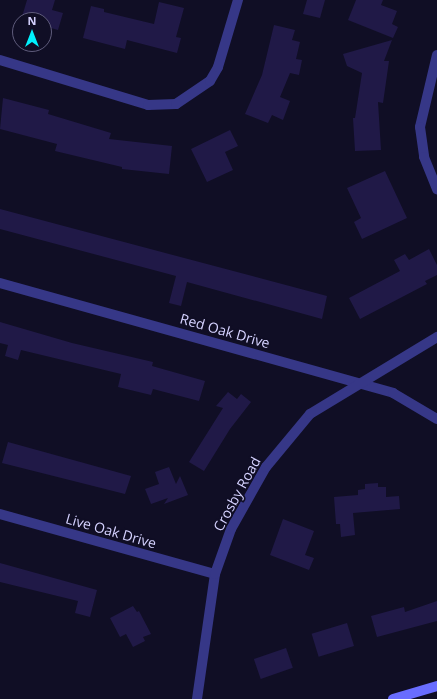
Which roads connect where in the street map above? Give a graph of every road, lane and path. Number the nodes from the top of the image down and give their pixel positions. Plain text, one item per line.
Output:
1 (238, 0) edge
2 (437, 55) edge
3 (0, 60) edge
4 (437, 190) edge
5 (0, 283) edge
6 (437, 337) edge
7 (358, 383) junction
8 (437, 419) edge
9 (0, 514) edge
10 (215, 574) junction
11 (437, 686) edge
12 (197, 699) edge
13 (393, 699) edge

1 - 3 street
2 - 4 street
5 - 7 street, Red Oak Drive
6 - 7 street, Crosby Road
7 - 8 street, Red Oak Drive
7 - 10 street, Crosby Road
9 - 10 street, Live Oak Drive
10 - 12 street, Crosby Road
11 - 13 street

